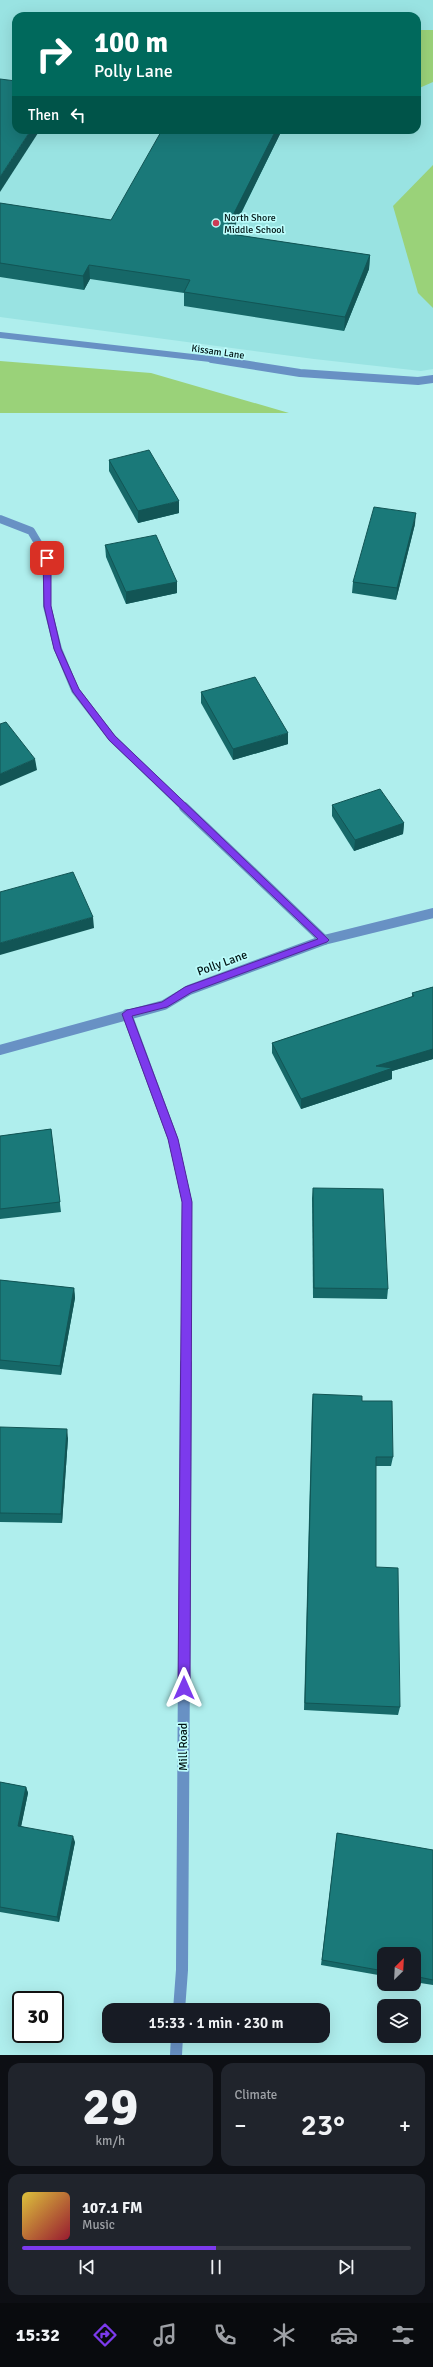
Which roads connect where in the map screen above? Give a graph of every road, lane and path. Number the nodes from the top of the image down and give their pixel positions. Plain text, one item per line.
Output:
1 (0, 335) edge
2 (433, 379) edge
3 (0, 519) edge
4 (433, 913) edge
5 (324, 940) junction
6 (127, 1014) junction
7 (0, 1050) edge
8 (180, 2003) edge
9 (177, 2043) edge
10 (176, 2055) edge

1 - 2 street, Kissam Lane
3 - 5 street
4 - 5 street, Polly Lane
5 - 6 street, Polly Lane
6 - 7 street, Polly Lane
6 - 8 street, Mill Road
9 - 10 street

